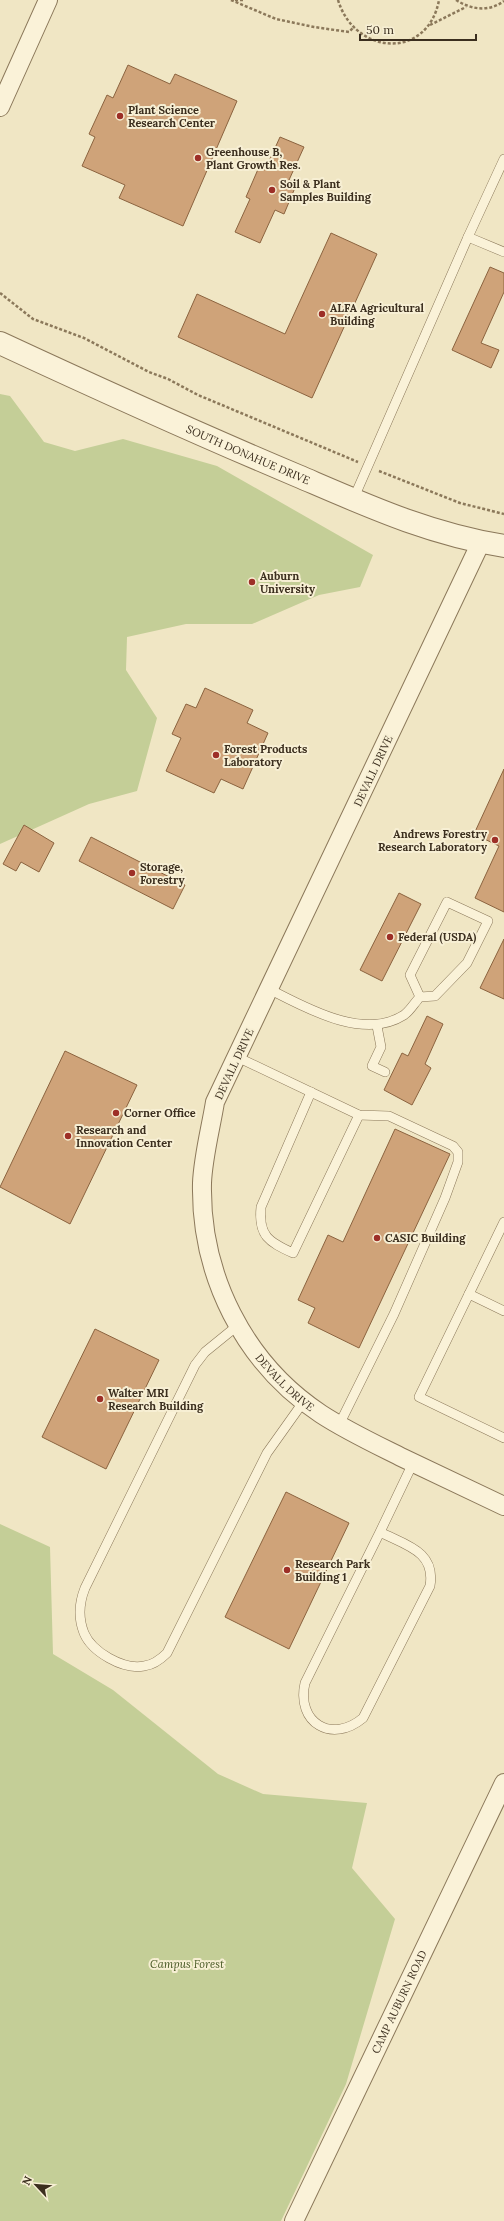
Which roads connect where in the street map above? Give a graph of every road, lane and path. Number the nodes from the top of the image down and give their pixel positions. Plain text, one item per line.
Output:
1 (48, 0) edge
2 (231, 0) edge
3 (235, 0) edge
4 (244, 0) edge
5 (338, 0) edge
6 (438, 0) edge
7 (456, 0) edge
8 (504, 1) edge
9 (466, 6) junction
10 (430, 25) junction
11 (352, 28) junction
12 (0, 107) edge
13 (504, 159) edge
14 (468, 237) junction
15 (504, 252) edge
16 (0, 293) edge
17 (0, 343) edge
18 (362, 463) dead end
19 (375, 470) dead end
20 (353, 500) junction
21 (504, 514) edge
22 (481, 542) junction
23 (504, 546) edge
24 (269, 990) junction
25 (420, 997) junction
26 (377, 1026) junction
27 (237, 1057) junction
28 (386, 1072) dead end
29 (311, 1092) junction
30 (359, 1115) junction
31 (504, 1222) edge
32 (469, 1294) junction
33 (504, 1311) edge
34 (237, 1326) junction
35 (304, 1401) junction
36 (339, 1425) junction
37 (504, 1438) edge
38 (414, 1462) junction
39 (504, 1506) edge
40 (380, 1532) junction
41 (504, 1782) edge
42 (294, 2221) edge

1 - 12 street
2 - 11 path
3 - 4 path
5 - 11 path
6 - 10 path
7 - 9 path
8 - 9 path
9 - 10 path
10 - 11 path
13 - 14 lane
14 - 15 lane
14 - 20 lane
16 - 18 path
17 - 20 street, SOUTH DONAHUE DRIVE
19 - 21 path
20 - 22 street, SOUTH DONAHUE DRIVE
22 - 23 street, SOUTH DONAHUE DRIVE
22 - 24 street, DEVALL DRIVE
24 - 26 lane
24 - 27 street, DEVALL DRIVE
25 - 25 lane
25 - 26 lane
26 - 28 lane
27 - 29 lane
27 - 34 street, DEVALL DRIVE
29 - 30 lane
29 - 30 lane
30 - 36 lane
31 - 32 lane
32 - 33 lane
32 - 37 lane
34 - 35 street, DEVALL DRIVE
34 - 35 lane
35 - 36 street, DEVALL DRIVE
36 - 38 street, DEVALL DRIVE
38 - 39 street, DEVALL DRIVE
38 - 40 lane
40 - 40 lane
41 - 42 street, CAMP AUBURN ROAD

